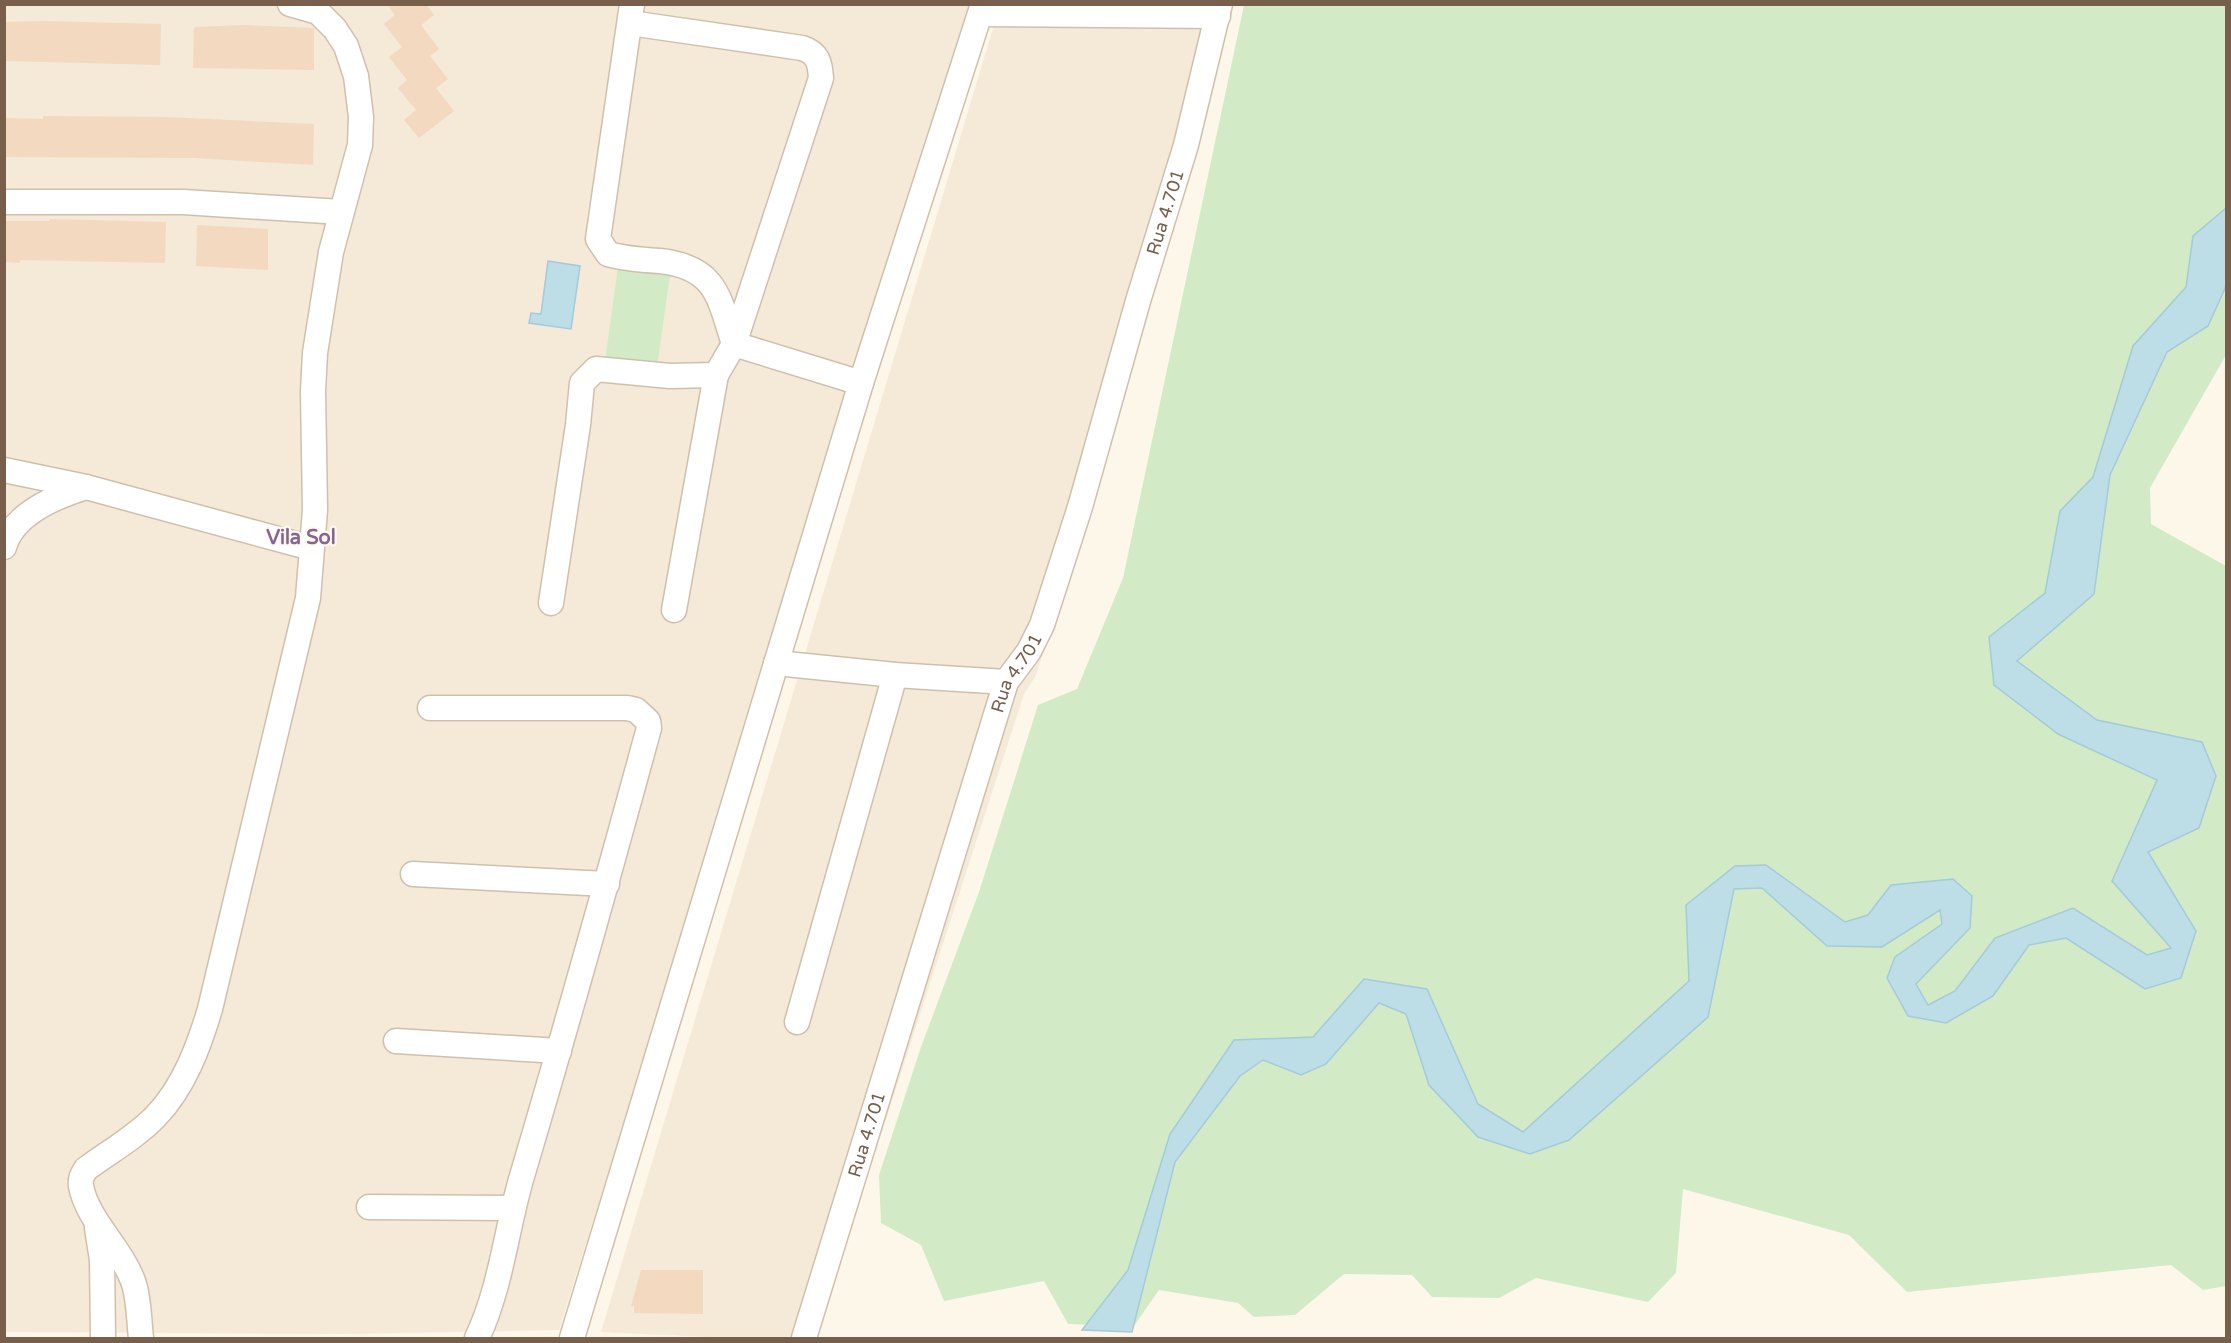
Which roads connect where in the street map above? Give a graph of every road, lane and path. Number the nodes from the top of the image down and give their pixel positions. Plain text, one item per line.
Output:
1 (290, 4) edge
2 (982, 9) edge
3 (1219, 10) edge
4 (631, 14) edge
5 (4, 202) edge
6 (341, 212) junction
7 (734, 344) junction
8 (716, 375) junction
9 (861, 383) junction
10 (4, 470) edge
11 (86, 487) junction
12 (5, 538) edge
13 (311, 549) junction
14 (551, 603) dead end
15 (674, 610) dead end
16 (776, 663) junction
17 (895, 675) junction
18 (1006, 682) junction
19 (430, 708) dead end
20 (413, 874) dead end
21 (607, 884) junction
22 (797, 1022) dead end
23 (396, 1041) dead end
24 (560, 1051) junction
25 (369, 1207) dead end
26 (513, 1208) junction
27 (95, 1217) junction
28 (103, 1338) edge
29 (141, 1338) edge
30 (477, 1338) edge
31 (572, 1338) edge
32 (804, 1338) edge

1 - 6 street
2 - 3 street
2 - 9 street
3 - 18 street, Rua 4.701
4 - 7 street
4 - 7 street
5 - 6 street
6 - 13 street
7 - 8 street
7 - 9 street
8 - 14 street
8 - 15 street
9 - 16 street
10 - 11 street
11 - 12 street
11 - 13 street
13 - 27 street
16 - 17 street
16 - 31 street
17 - 18 street
17 - 22 street
18 - 32 street, Rua 4.701
19 - 21 street
20 - 21 street
21 - 24 street
23 - 24 street
24 - 26 street
25 - 26 street
26 - 30 street
27 - 28 street
27 - 29 street

